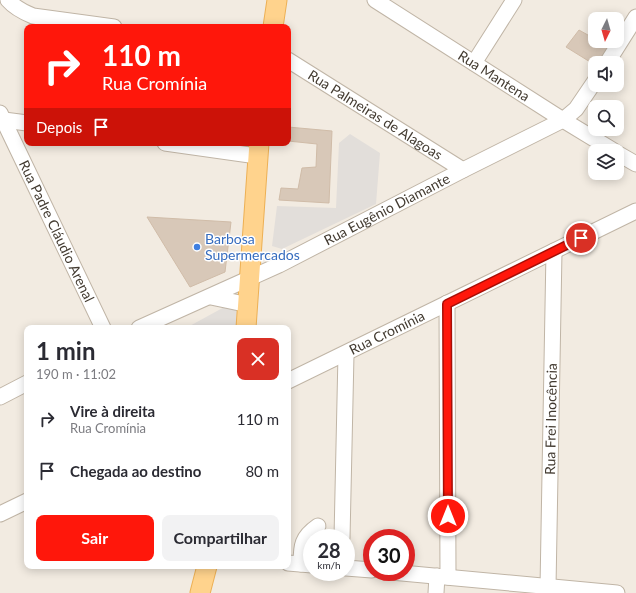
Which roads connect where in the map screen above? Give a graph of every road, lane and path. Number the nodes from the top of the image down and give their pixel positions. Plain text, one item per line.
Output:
1 (8, 0) edge
2 (277, 0) edge
3 (514, 0) edge
4 (377, 1) edge
5 (636, 17) edge
6 (92, 24) edge
7 (273, 24) edge
8 (611, 56) edge
9 (291, 62) edge
10 (474, 63) junction
11 (588, 91) edge
12 (1, 118) edge
13 (563, 120) junction
14 (24, 122) edge
15 (602, 144) edge
16 (205, 146) edge
17 (258, 150) edge
18 (624, 157) edge
19 (636, 164) edge
20 (463, 170) junction
21 (636, 211) edge
22 (554, 251) junction
23 (250, 278) junction
24 (211, 297) junction
25 (249, 304) junction
26 (447, 304) junction
27 (102, 325) edge
28 (146, 325) edge
29 (246, 325) edge
30 (346, 354) junction
31 (291, 380) edge
32 (24, 384) edge
33 (1, 395) edge
34 (24, 502) edge
35 (0, 514) edge
36 (318, 526) dead end
37 (342, 529) edge
38 (300, 564) edge
39 (206, 569) edge
40 (415, 574) edge
41 (443, 576) junction
42 (548, 587) junction
43 (200, 593) edge
44 (436, 593) edge
45 (617, 593) edge

1 - 6 street
2 - 7 main road
3 - 10 street
4 - 10 street, Rua Mantena
5 - 8 street
9 - 20 street, Rua Palmeiras de Alagoas
10 - 13 street, Rua Mantena
11 - 13 street, Rua Eugênio Diamante
12 - 14 street
12 - 27 street, Rua Padre Cláudio Arenal
13 - 15 street, Rua Mantena
13 - 20 street, Rua Eugênio Diamante
16 - 17 street
17 - 23 main road
18 - 19 street
20 - 23 street, Rua Eugênio Diamante
21 - 22 street, Rua Cromínia
22 - 26 street, Rua Cromínia
22 - 42 street, Rua Frei Inocência
23 - 24 street, Rua Eugênio Diamante
23 - 25 main road
24 - 25 street
24 - 28 street, Rua Eugênio Diamante
25 - 29 main road
26 - 30 street, Rua Cromínia
26 - 41 street
30 - 31 street, Rua Cromínia
30 - 37 street
32 - 33 street
34 - 35 street
36 - 38 street
39 - 43 main road
40 - 41 street
41 - 42 street
41 - 44 street
42 - 45 street

